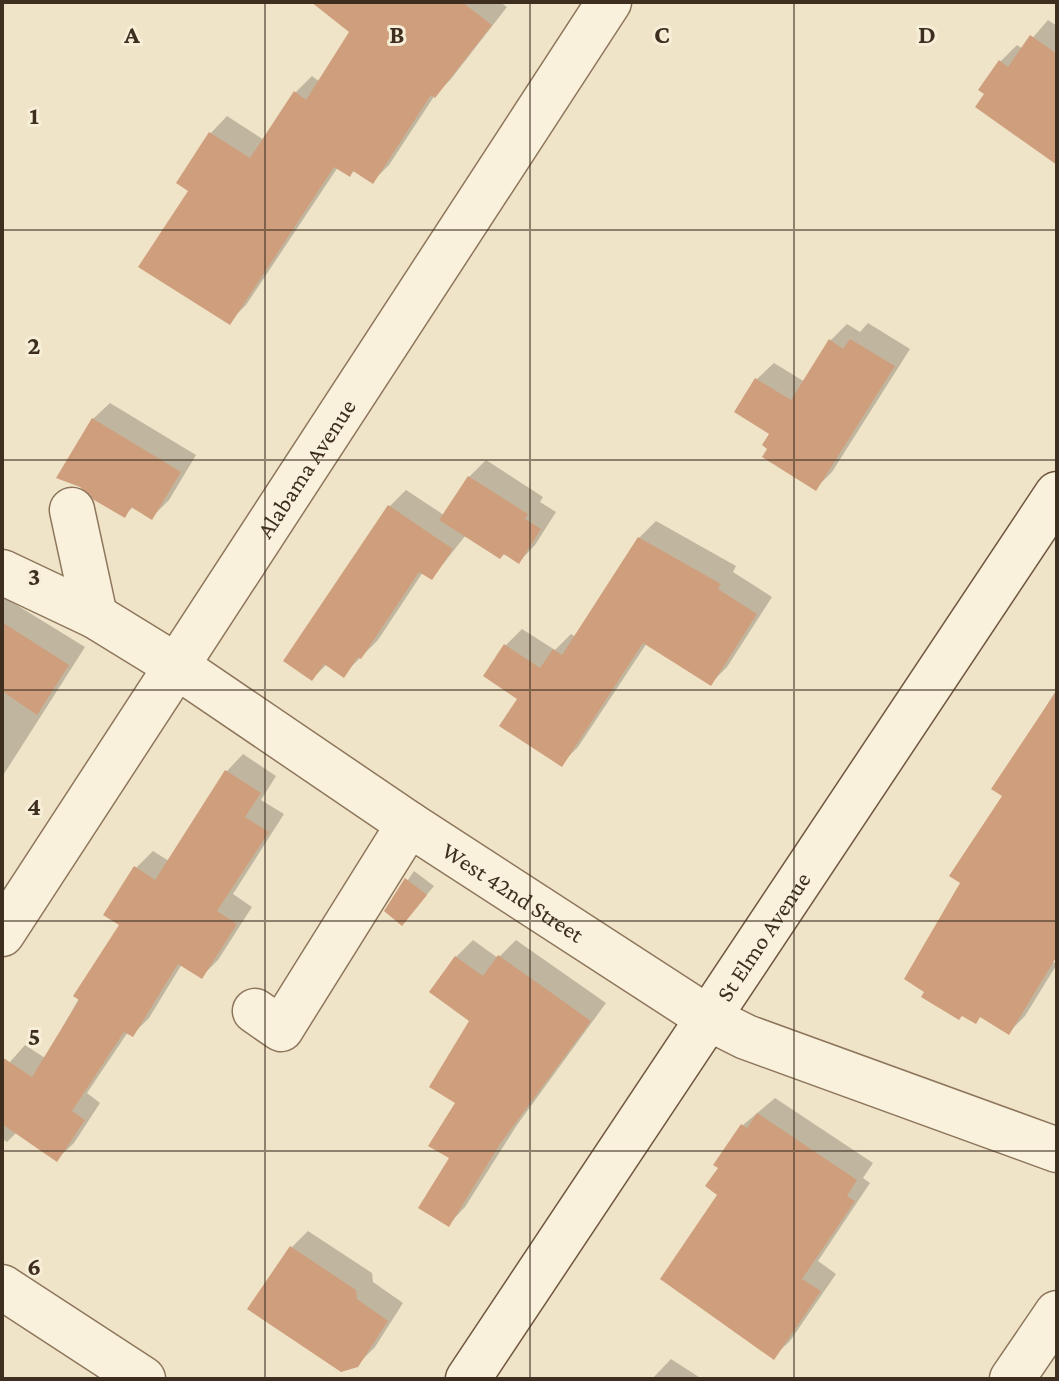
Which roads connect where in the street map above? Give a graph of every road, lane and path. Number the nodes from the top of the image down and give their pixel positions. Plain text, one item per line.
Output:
1 (609, 2) edge
2 (1057, 494) edge
3 (72, 510) dead end
4 (2, 572) edge
5 (95, 616) junction
6 (178, 667) junction
7 (409, 824) junction
8 (2, 934) edge
9 (255, 1011) dead end
10 (708, 1018) junction
11 (1057, 1150) edge
12 (2, 1287) edge
13 (1057, 1313) edge
14 (143, 1379) edge
15 (468, 1379) edge
16 (1012, 1379) edge

1 - 6 street, Alabama Avenue
2 - 10 street, St Elmo Avenue
3 - 5 street
4 - 5 street, West 42nd Street
5 - 6 street, West 42nd Street
6 - 7 street, West 42nd Street
6 - 8 street, Alabama Avenue
7 - 9 street
7 - 10 street, West 42nd Street
10 - 11 street, West 42nd Street
10 - 15 street, St Elmo Avenue
12 - 14 street
13 - 16 street

